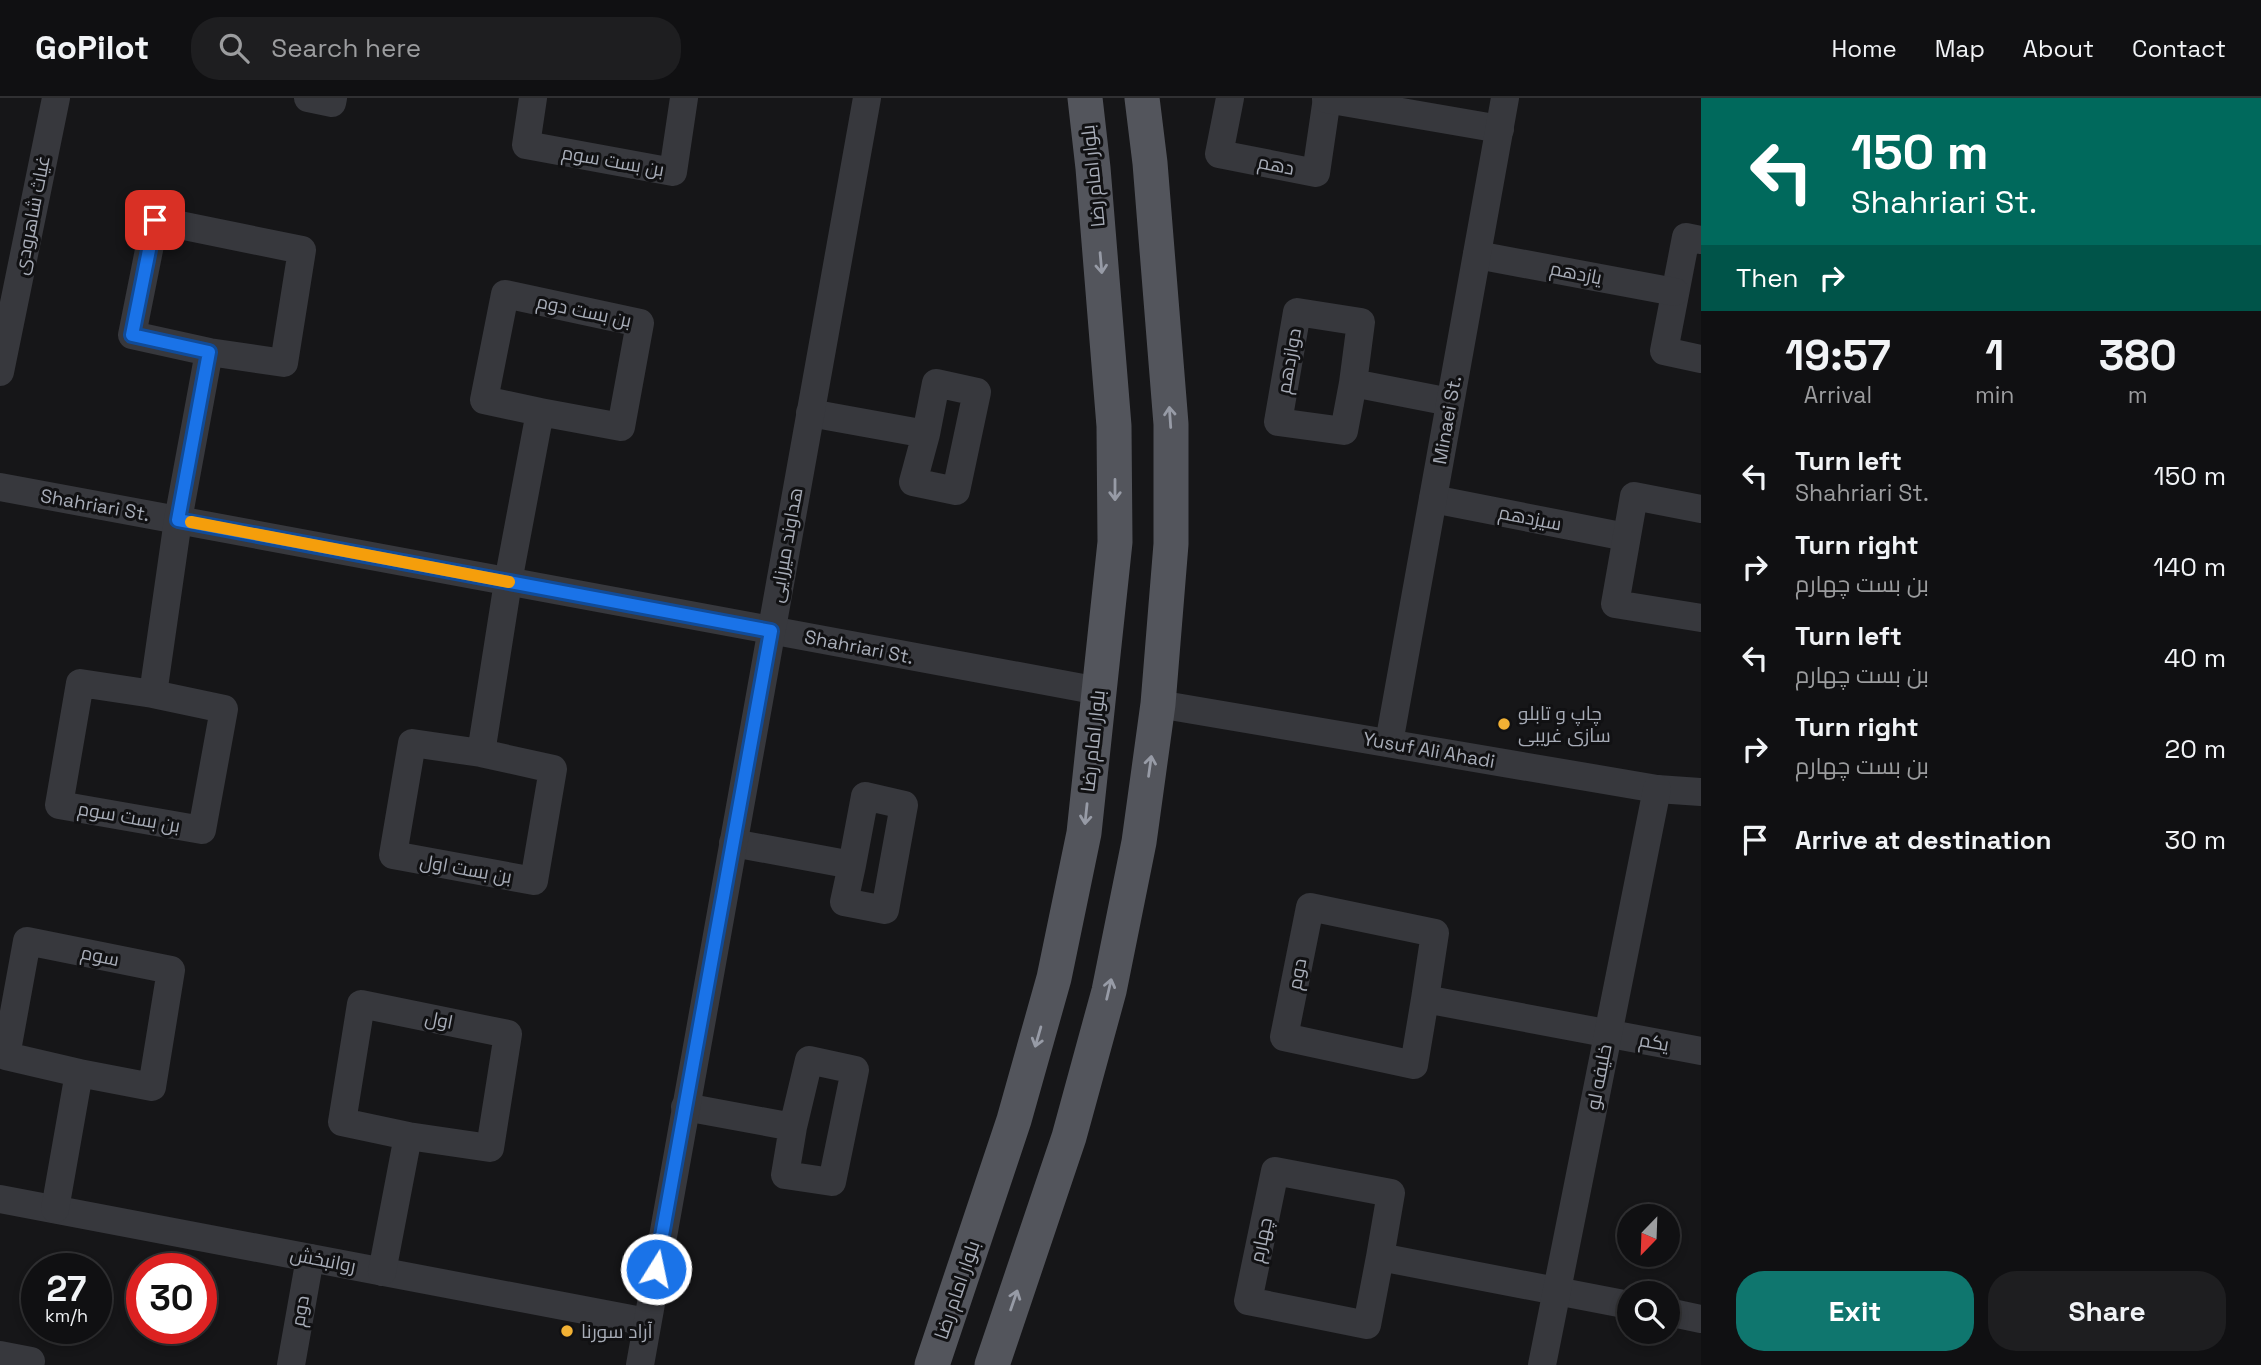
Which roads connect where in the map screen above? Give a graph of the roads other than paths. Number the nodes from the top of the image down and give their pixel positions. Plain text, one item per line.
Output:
1 (55, 98) edge
2 (307, 98) edge
3 (333, 98) edge
4 (533, 98) edge
5 (684, 98) edge
6 (867, 98) edge
7 (1142, 98) edge
8 (1230, 98) edge
9 (1326, 98) edge
10 (1505, 98) edge
11 (1082, 99) edge
12 (1500, 129) junction
13 (1701, 240) edge
14 (12, 253) edge
15 (1477, 255) junction
16 (1675, 292) junction
17 (209, 352) junction
18 (1701, 359) edge
19 (0, 372) edge
20 (1353, 383) junction
21 (1450, 402) junction
22 (540, 412) junction
23 (810, 413) junction
24 (926, 434) dead end
25 (0, 487) edge
26 (1433, 499) junction
27 (1701, 509) edge
28 (178, 520) junction
29 (1626, 537) junction
30 (508, 582) junction
31 (1701, 618) edge
32 (771, 631) junction
33 (1099, 691) junction
34 (153, 694) junction
35 (1158, 704) junction
36 (1389, 743) junction
37 (481, 753) junction
38 (1657, 789) junction
39 (1701, 792) edge
40 (733, 842) junction
41 (852, 865) dead end
42 (1425, 999) junction
43 (1608, 1034) junction
44 (1701, 1051) edge
45 (79, 1073) junction
46 (685, 1107) junction
47 (793, 1127) dead end
48 (408, 1136) junction
49 (0, 1199) edge
50 (55, 1209) junction
51 (1380, 1257) junction
52 (310, 1258) junction
53 (382, 1272) junction
54 (1557, 1290) junction
55 (1617, 1302) edge
56 (1680, 1315) edge
57 (1701, 1319) edge
58 (646, 1322) junction
59 (0, 1355) edge
60 (30, 1365) edge
61 (291, 1365) edge
62 (640, 1365) edge
63 (932, 1365) edge
64 (992, 1365) edge
65 (1542, 1365) edge

1 - 14 street, غیاث شاهرودی
2 - 3 street
4 - 5 street, بن بست سوم
6 - 23 street, هداوند میرزایی
35 -> 7 main road
8 - 9 street, دهم
9 - 12 street, دهم
10 - 12 street, Minaei St.
11 -> 33 main road, بلوار امام رضا
12 - 15 street, Minaei St.
13 - 16 street
14 - 19 street, غیاث شاهرودی
15 - 16 street, یازدهم
15 - 21 street, Minaei St.
16 - 18 street
17 - 17 street
17 - 28 street
20 - 20 street, دوازدهم
20 - 21 street
21 - 26 street, Minaei St.
22 - 22 street, بن بست دوم
22 - 30 street
23 - 24 street
23 - 32 street, هداوند میرزایی
25 - 28 street, Shahriari St.
26 - 29 street, سیزدهم
26 - 36 street, Minaei St.
27 - 29 street
28 - 30 street, Shahriari St.
28 - 34 street
29 - 31 street
30 - 32 street, Shahriari St.
30 - 37 street
32 - 33 street, Shahriari St.
32 - 40 street, هداوند میرزایی
33 -> 63 main road, بلوار امام رضا
34 - 34 street, بن بست سوم
35 - 36 street, Yusuf Ali Ahadi
64 -> 35 main road
36 - 38 street, Yusuf Ali Ahadi
37 - 37 street, بن بست اول
38 - 39 street, Yusuf Ali Ahadi
38 - 43 street, خلیفه لو
40 - 41 street
40 - 46 street, هداوند میرزایی
42 - 42 street, دوم
42 - 43 street
43 - 44 street, یکم
43 - 54 street, خلیفه لو
45 - 45 street, سوم
45 - 50 street
46 - 47 street
46 - 58 street, هداوند میرزایی
48 - 48 street, اول
48 - 53 street
49 - 50 street, روانبخش
50 - 52 street, روانبخش
51 - 51 street, چهارم
51 - 54 street
52 - 53 street, روانبخش
52 - 61 street, دوم
53 - 58 street, روانبخش
54 - 55 street
54 - 65 street, خلیفه لو
56 - 57 street
58 - 62 street, هداوند میرزایی
59 - 60 street

